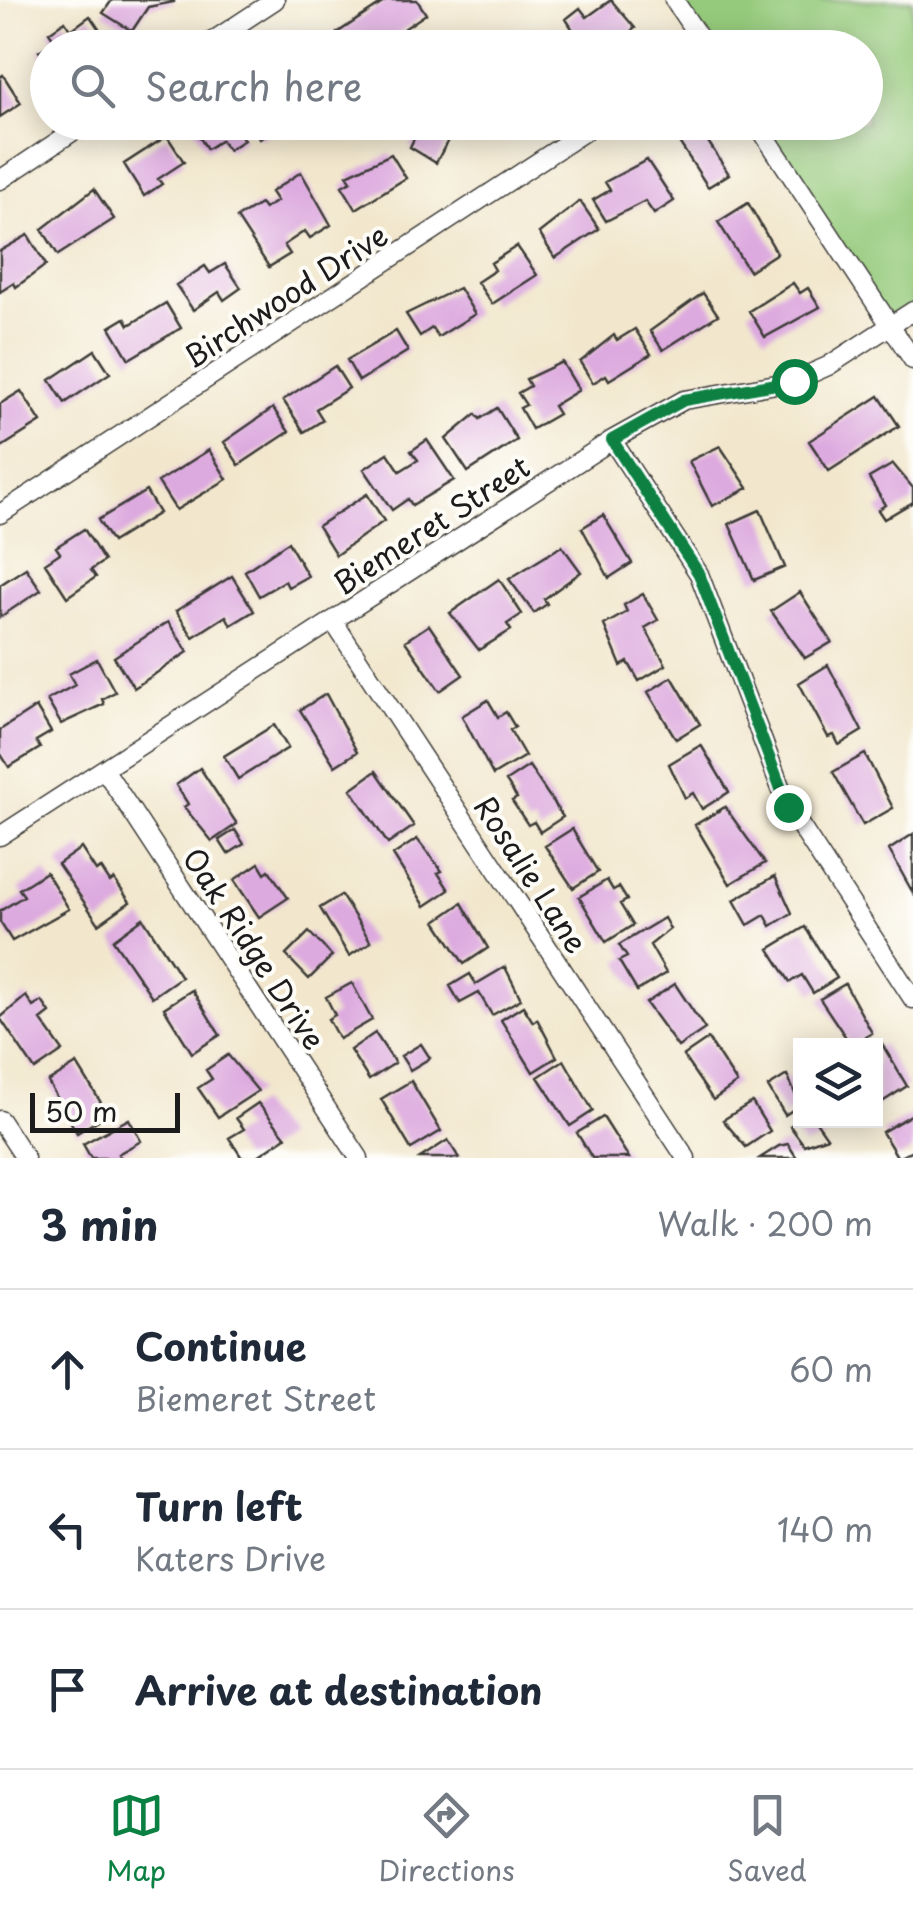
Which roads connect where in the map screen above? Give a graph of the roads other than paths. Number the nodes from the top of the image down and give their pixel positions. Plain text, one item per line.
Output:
1 (275, 0) edge
2 (674, 0) edge
3 (229, 30) edge
4 (694, 30) edge
5 (60, 140) edge
6 (571, 140) edge
7 (768, 140) edge
8 (0, 180) edge
9 (913, 311) edge
10 (890, 326) junction
11 (913, 360) edge
12 (612, 440) junction
13 (0, 514) edge
14 (332, 621) junction
15 (104, 769) junction
16 (0, 836) edge
17 (913, 999) edge
18 (0, 1120) edge
19 (24, 1158) edge
20 (359, 1158) edge
21 (686, 1158) edge

1 - 3 street
2 - 4 street
5 - 8 street
6 - 13 street, Birchwood Drive
7 - 10 street
9 - 10 street, Biemeret Street
10 - 11 street
10 - 12 street, Biemeret Street
12 - 14 street, Biemeret Street
12 - 17 street
14 - 15 street, Biemeret Street
14 - 21 street, Rosalie Lane
15 - 16 street, Biemeret Street
15 - 20 street, Oak Ridge Drive
18 - 19 street

